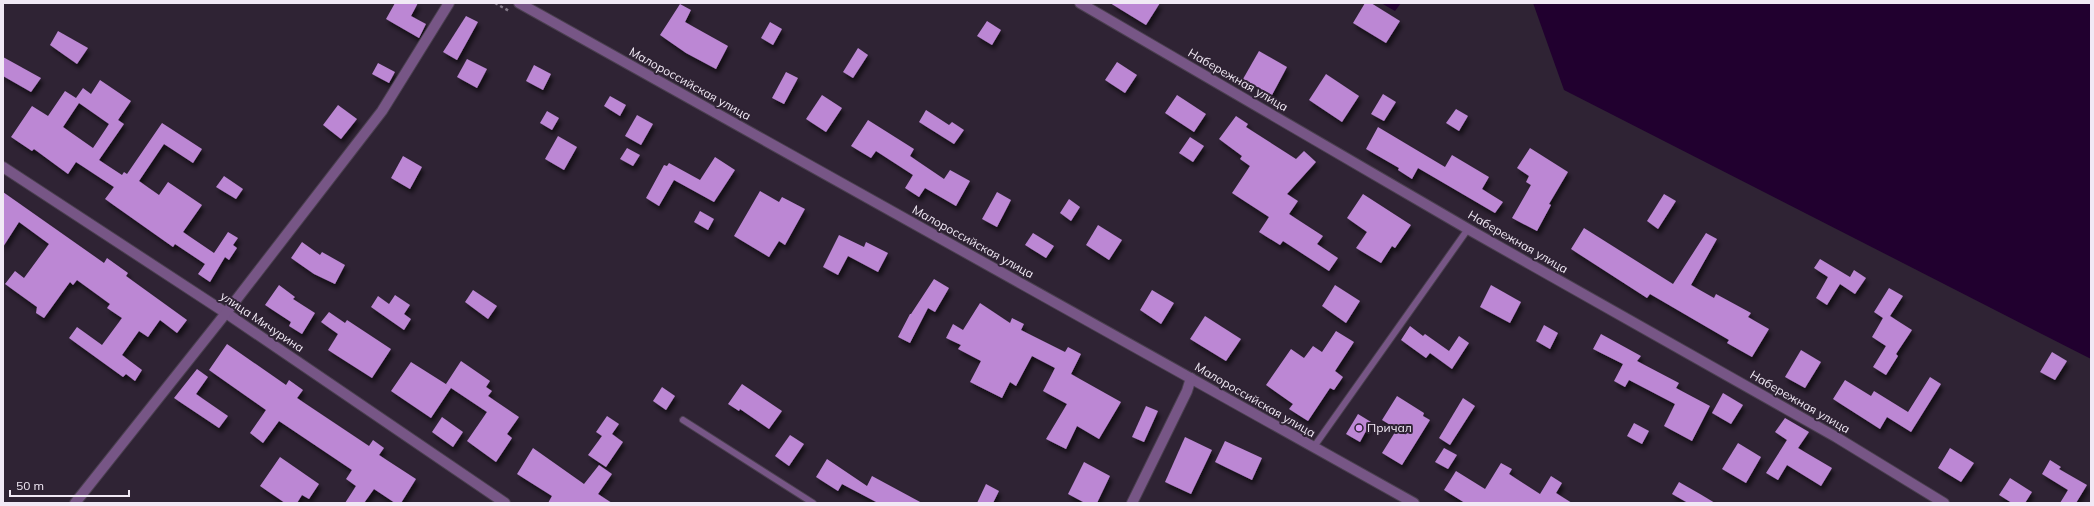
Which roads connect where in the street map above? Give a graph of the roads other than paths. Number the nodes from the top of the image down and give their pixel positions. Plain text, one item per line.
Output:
1 (450, 3) edge
2 (519, 3) edge
3 (1080, 3) edge
4 (3, 167) edge
5 (1468, 229) junction
6 (226, 313) junction
7 (1191, 378) junction
8 (683, 420) dead end
9 (1313, 448) junction
10 (75, 503) edge
11 (504, 503) edge
12 (813, 503) edge
13 (1132, 503) edge
14 (1414, 503) edge
15 (1944, 503) edge

1 - 6 street
2 - 7 street, Малороссийская улица
3 - 5 street, Набережная улица
4 - 6 street, улица Мичурина
5 - 9 lane
5 - 15 street, Набережная улица
6 - 10 street
6 - 11 street, улица Мичурина
7 - 9 street, Малороссийская улица
7 - 13 street
8 - 12 lane
9 - 14 street, Малороссийская улица

